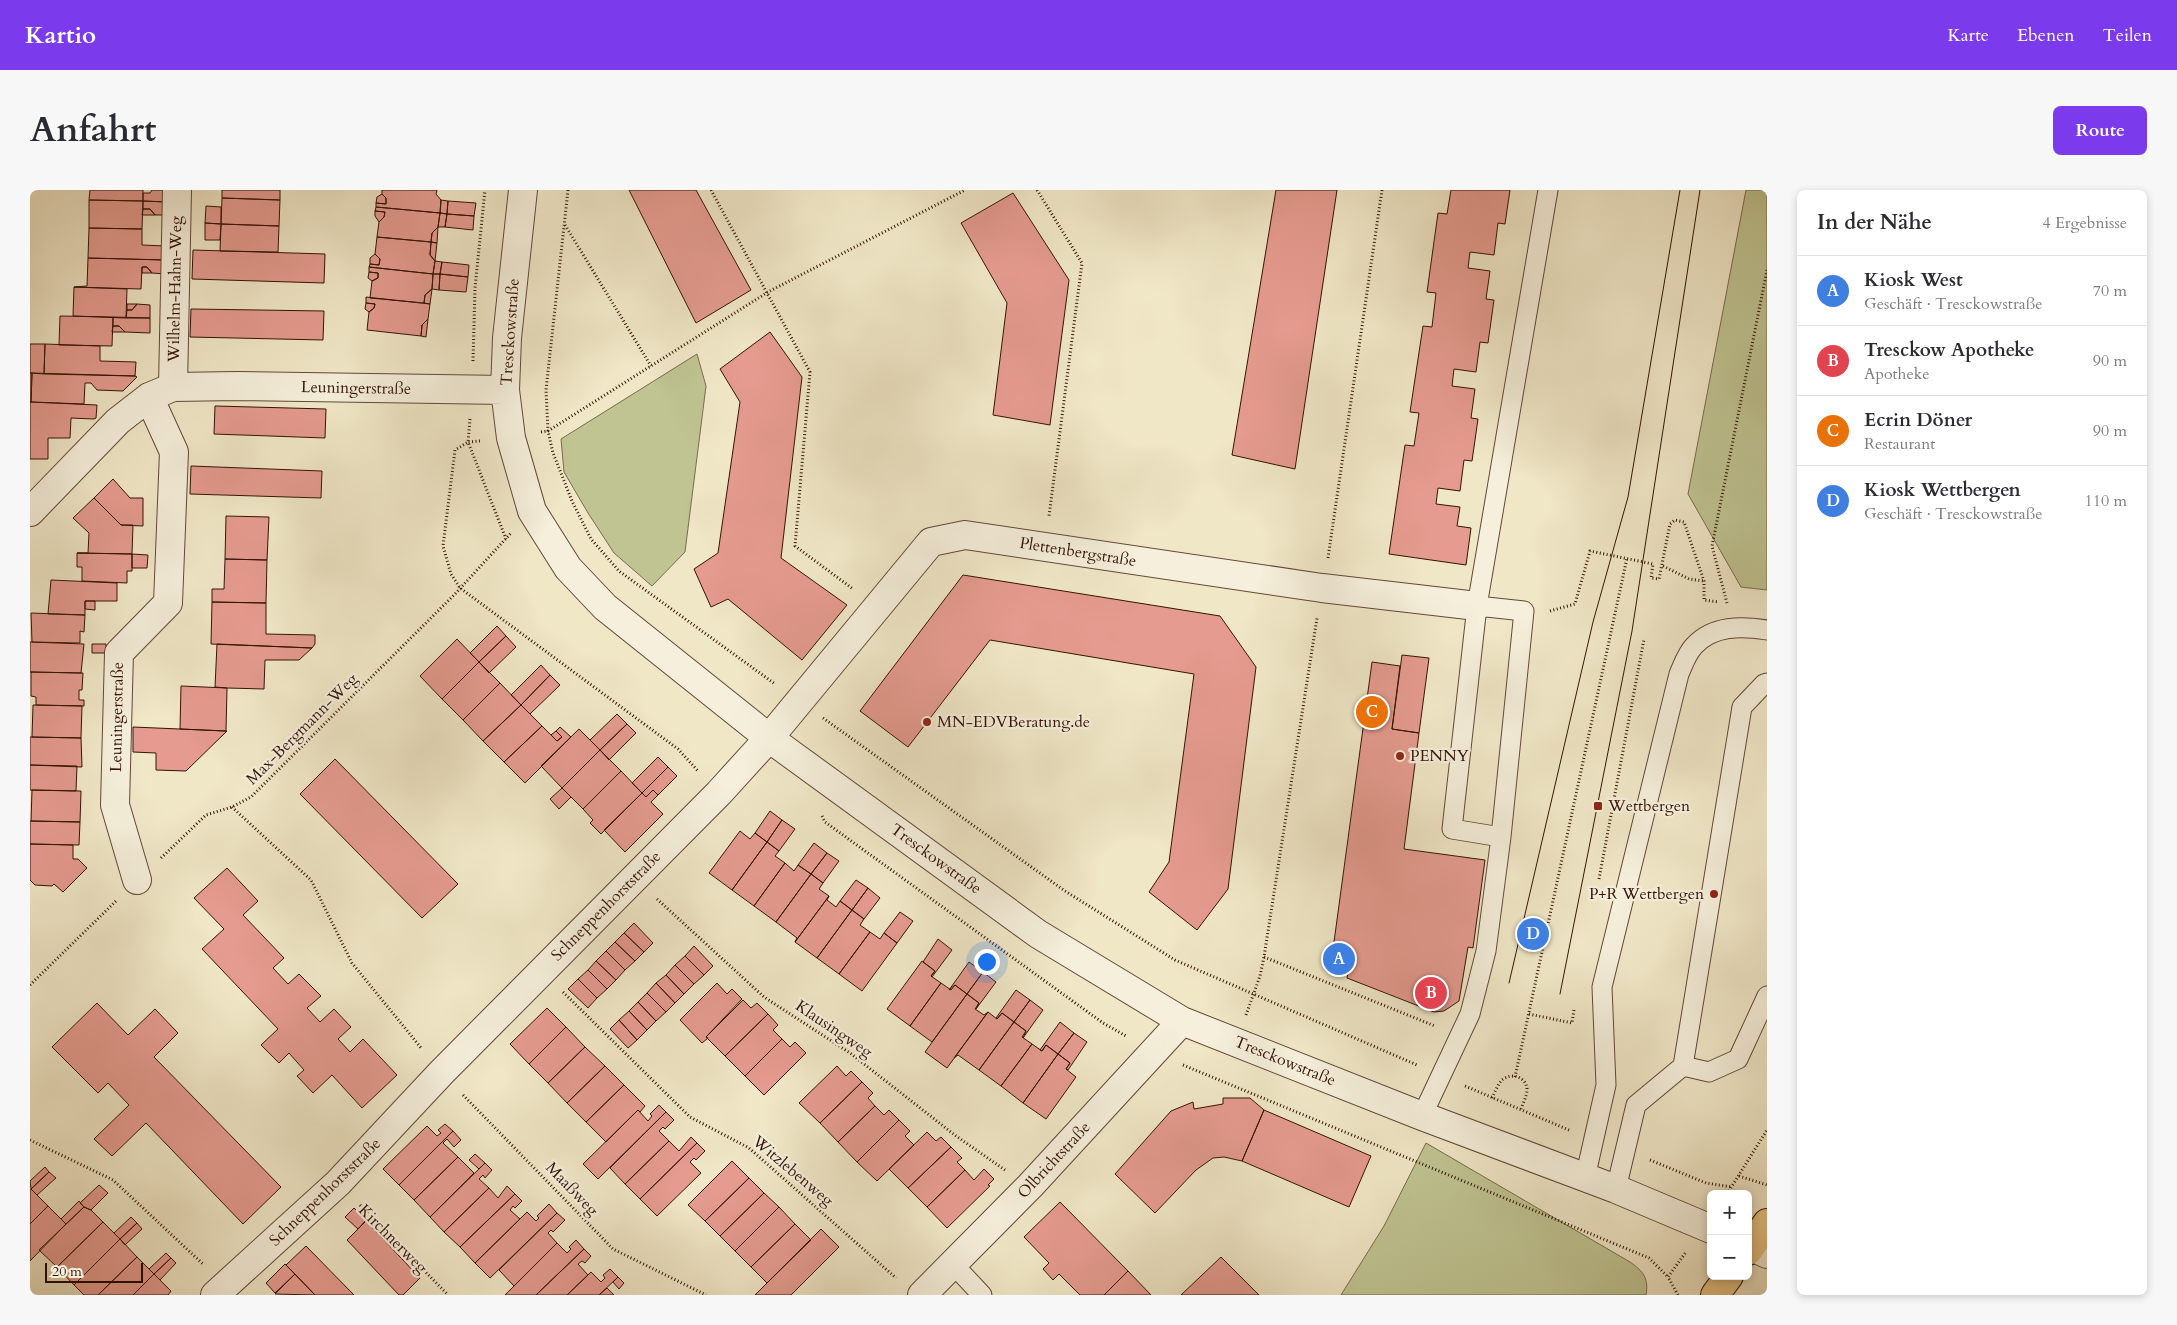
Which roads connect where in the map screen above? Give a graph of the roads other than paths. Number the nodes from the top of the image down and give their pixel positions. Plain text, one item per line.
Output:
1 (177, 190) edge
2 (523, 190) edge
3 (1548, 190) edge
4 (505, 390) junction
5 (161, 392) junction
6 (30, 512) edge
7 (1477, 606) junction
8 (1767, 630) edge
9 (1767, 683) edge
10 (770, 738) junction
11 (1502, 837) junction
12 (138, 880) road end
13 (1767, 996) edge
14 (1182, 1021) junction
15 (1683, 1066) junction
16 (1422, 1116) junction
17 (1584, 1178) junction
18 (1616, 1190) junction
19 (1767, 1223) edge
20 (1707, 1228) edge
21 (1754, 1249) edge
22 (953, 1264) junction
23 (1726, 1280) edge
24 (911, 1289) edge
25 (225, 1292) edge
26 (982, 1295) edge
27 (1715, 1295) edge

1 - 5 street, Wilhelm-Hahn-Weg
2 - 4 street, Tresckowstraße
3 - 7 lane
4 - 5 street, Leuningerstraße
4 - 10 street, Tresckowstraße
5 - 6 street
5 - 12 street, Leuningerstraße
7 - 10 street, Plettenbergstraße
7 - 11 lane
7 - 11 lane
8 - 17 lane
9 - 15 lane
10 - 14 street, Tresckowstraße
10 - 25 street, Schneppenhorststraße
11 - 16 lane
13 - 15 lane
14 - 16 street, Tresckowstraße
14 - 22 street, Olbrichtstraße
15 - 18 lane
16 - 17 street, Tresckowstraße
17 - 18 street, Tresckowstraße
18 - 20 street, Tresckowstraße
19 - 21 main road
22 - 24 street, Olbrichtstraße
22 - 26 lane
23 - 27 main road

